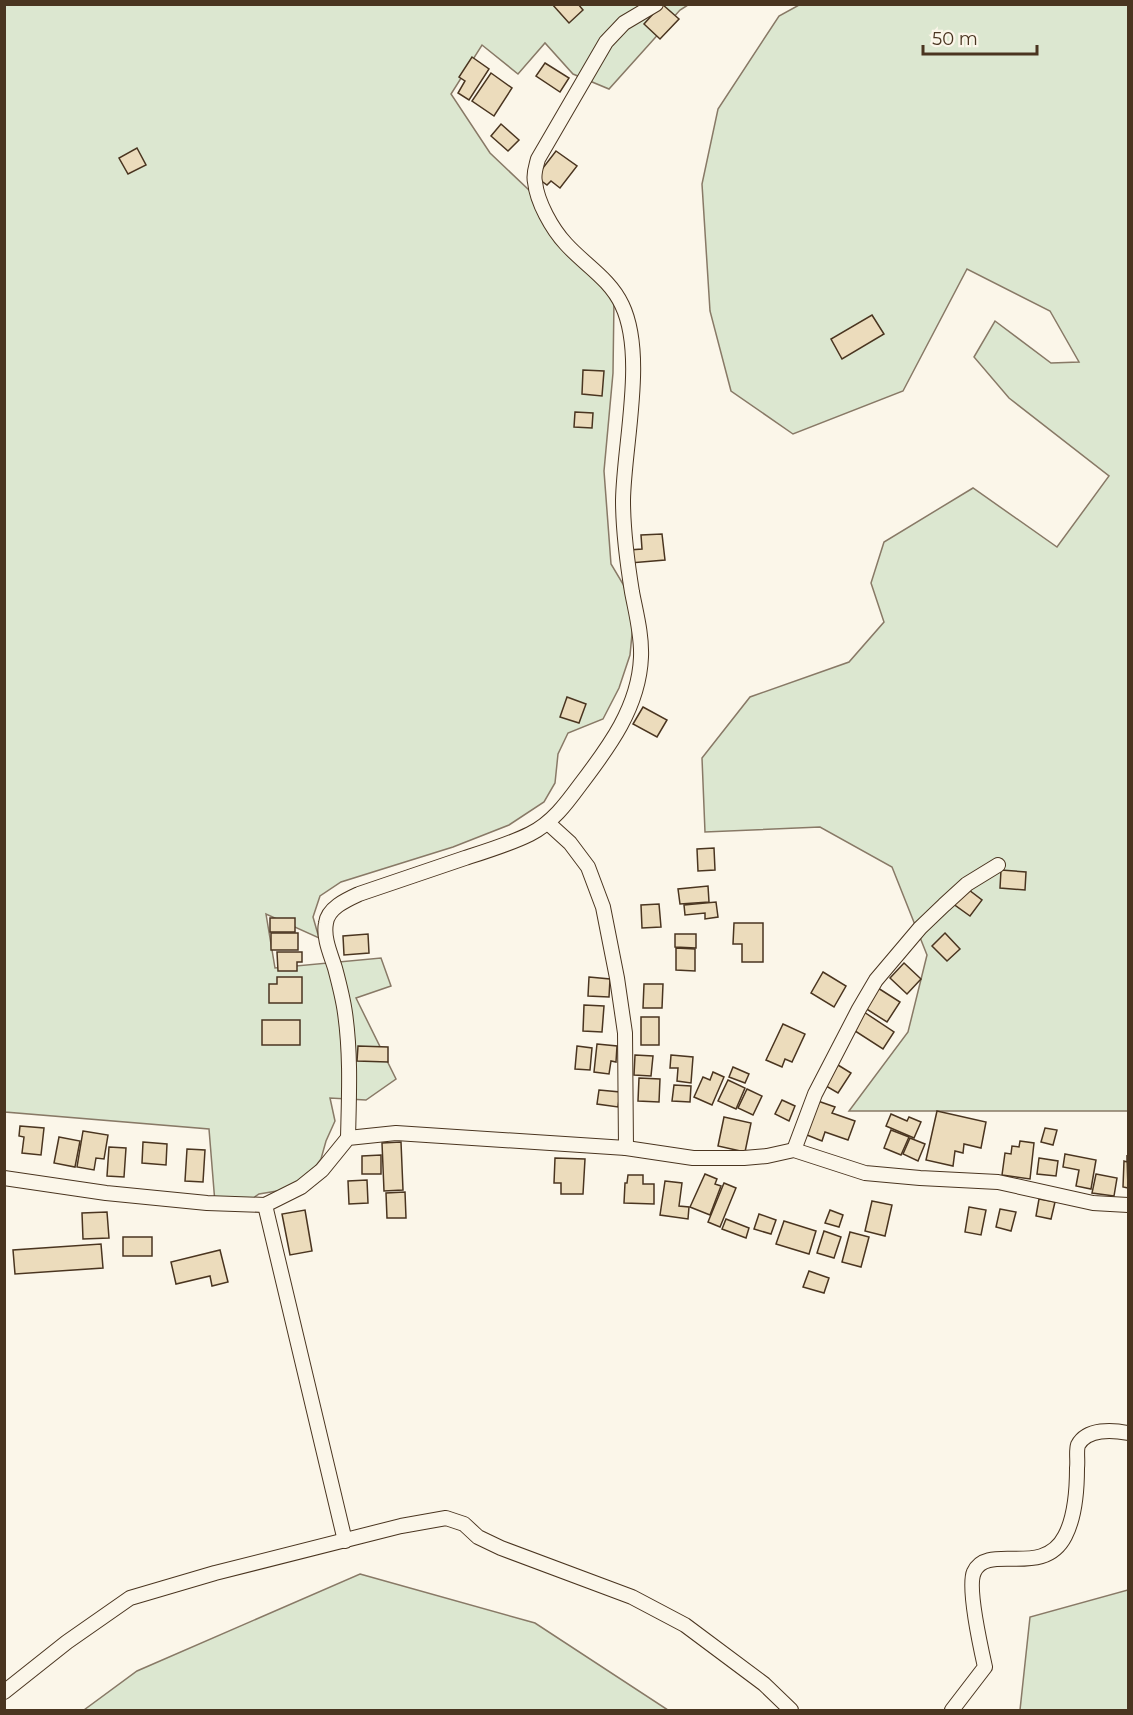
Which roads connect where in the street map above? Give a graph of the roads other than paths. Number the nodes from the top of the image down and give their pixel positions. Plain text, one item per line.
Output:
1 (656, 4) edge
2 (548, 823) junction
3 (998, 865) dead end
4 (348, 1138) junction
5 (626, 1148) junction
6 (794, 1150) junction
7 (4, 1178) edge
8 (266, 1205) junction
9 (1128, 1205) edge
10 (1128, 1432) edge
11 (345, 1541) junction
12 (4, 1692) edge
13 (791, 1710) edge
14 (952, 1710) edge

1 - 2 street
2 - 4 street
2 - 5 street
3 - 6 street
4 - 5 street
4 - 8 street
5 - 6 street
6 - 9 street
7 - 8 street
8 - 11 street
10 - 14 street
11 - 12 street
11 - 13 street

